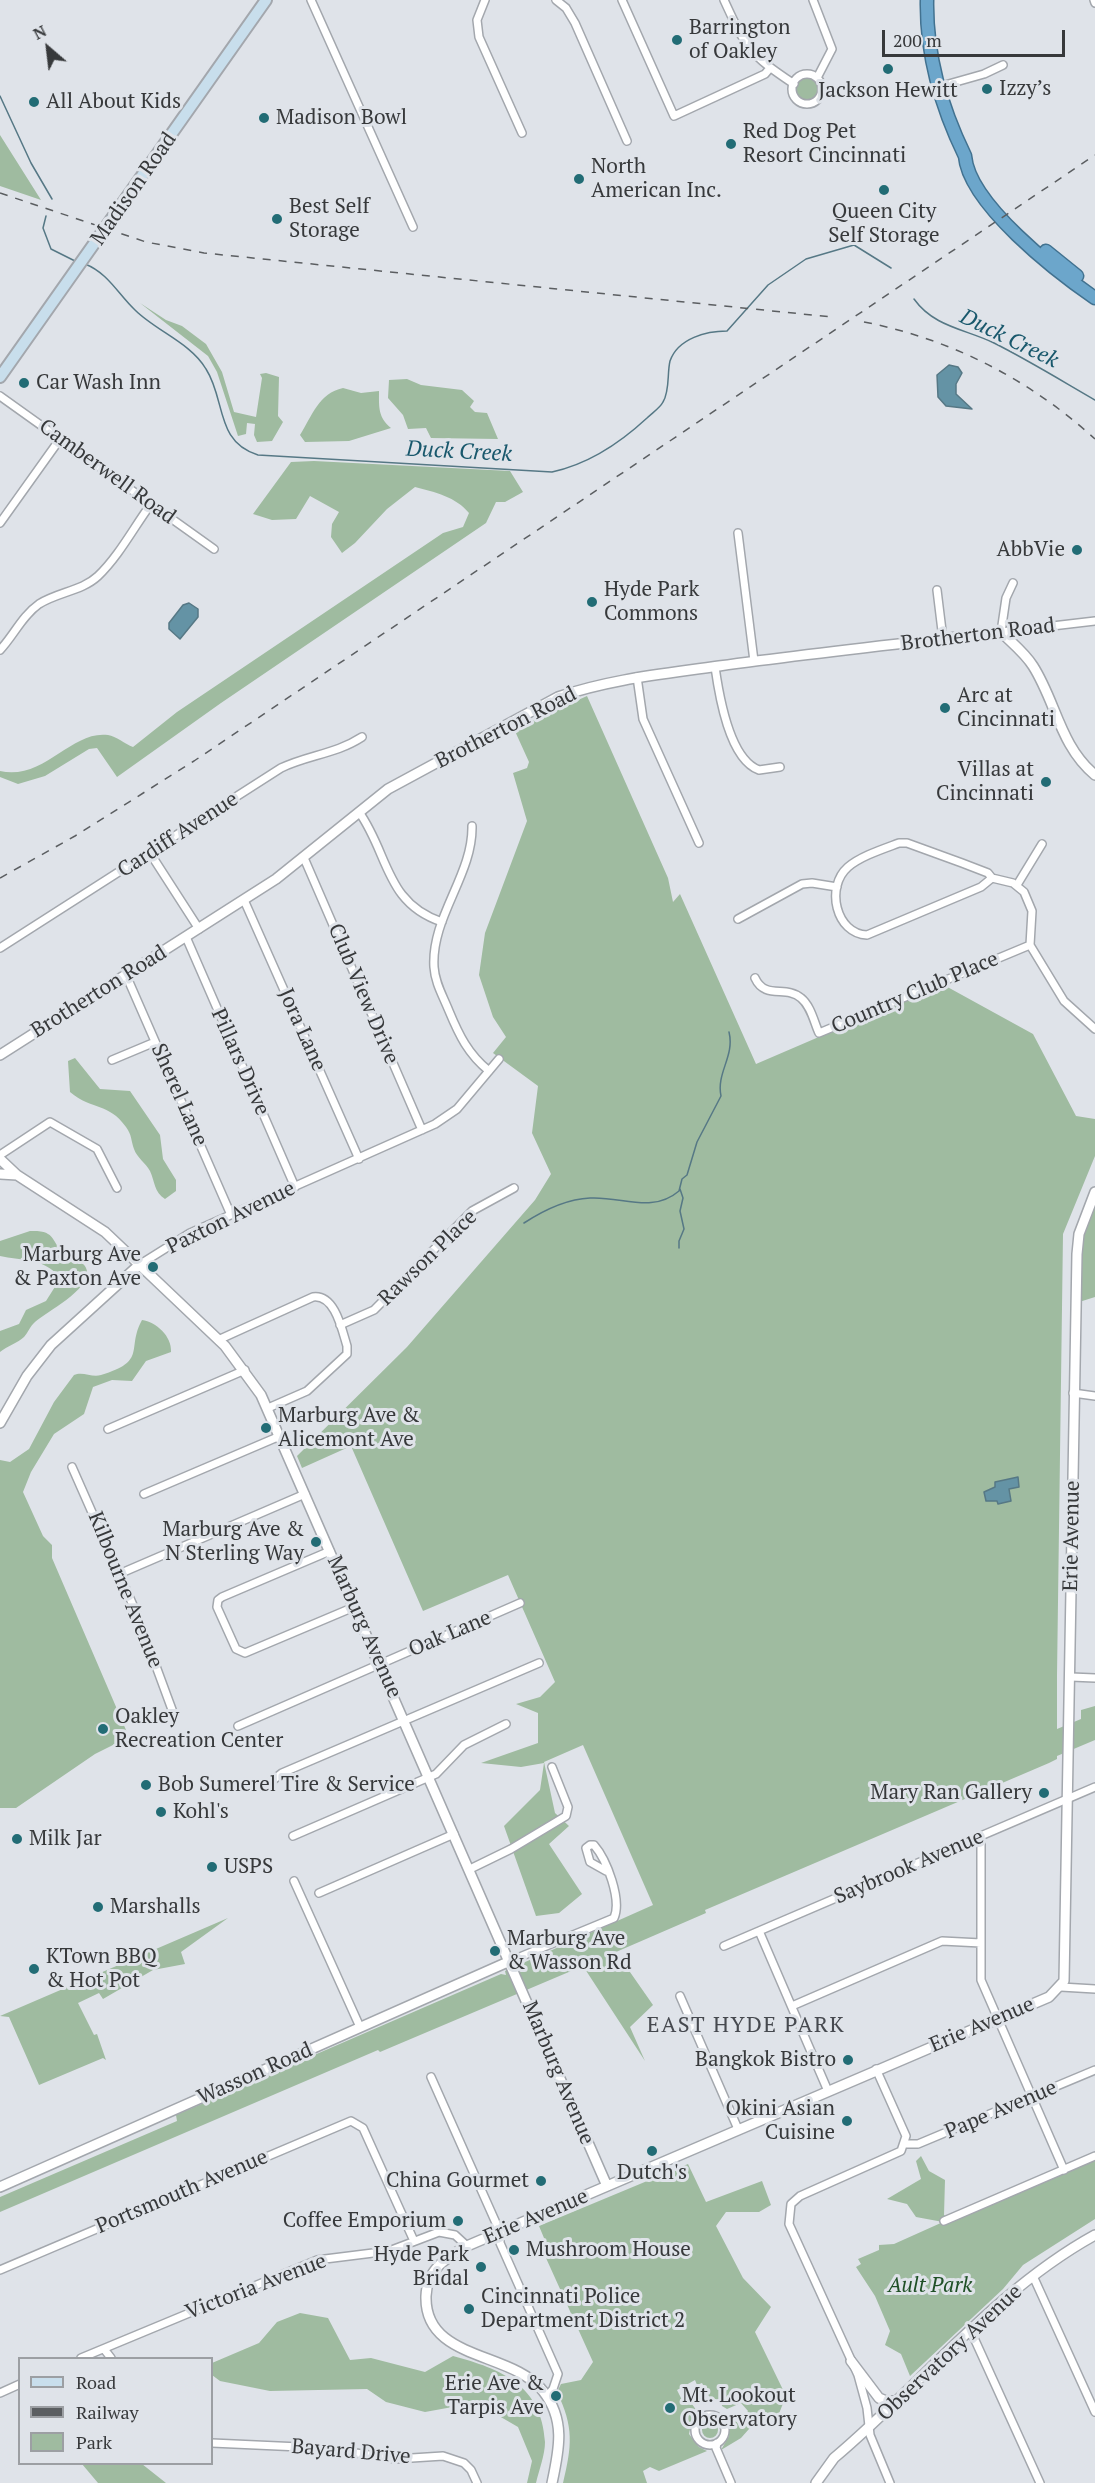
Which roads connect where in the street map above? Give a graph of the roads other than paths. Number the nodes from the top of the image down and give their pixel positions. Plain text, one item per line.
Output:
1 (266, 0) edge
2 (311, 0) edge
3 (485, 0) edge
4 (556, 0) edge
5 (622, 0) edge
6 (724, 0) edge
7 (813, 0) edge
8 (927, 0) edge
9 (1003, 65) dead end
10 (770, 68) junction
11 (817, 78) junction
12 (794, 84) junction
13 (938, 87) junction
14 (522, 133) dead end
15 (627, 141) dead end
16 (965, 156) junction
17 (413, 227) dead end
18 (1095, 289) edge
19 (1095, 298) edge
20 (0, 376) edge
21 (0, 396) edge
22 (60, 439) junction
23 (151, 504) junction
24 (0, 523) edge
25 (738, 533) dead end
26 (214, 549) dead end
27 (1013, 583) dead end
28 (937, 590) dead end
29 (1095, 621) edge
30 (1001, 632) junction
31 (942, 639) junction
32 (0, 650) edge
33 (754, 662) junction
34 (715, 667) junction
35 (637, 677) junction
36 (362, 737) dead end
37 (780, 767) dead end
38 (1095, 775) edge
39 (359, 812) junction
40 (472, 826) dead end
41 (699, 843) dead end
42 (1042, 844) dead end
43 (150, 853) junction
44 (304, 858) junction
45 (992, 878) junction
46 (1017, 885) junction
47 (837, 887) junction
48 (244, 900) junction
49 (738, 919) dead end
50 (442, 922) junction
51 (199, 929) junction
52 (186, 938) junction
53 (1030, 945) junction
54 (0, 948) edge
55 (126, 975) junction
56 (755, 978) dead end
57 (1095, 1029) edge
58 (155, 1042) junction
59 (0, 1055) edge
60 (499, 1059) dead end
61 (112, 1060) dead end
62 (489, 1071) junction
63 (422, 1131) junction
64 (0, 1157) edge
65 (359, 1159) junction
66 (0, 1174) edge
67 (17, 1175) junction
68 (295, 1187) junction
69 (117, 1188) dead end
70 (514, 1188) dead end
71 (1095, 1192) edge
72 (231, 1215) junction
73 (140, 1265) junction
74 (340, 1325) junction
75 (218, 1340) junction
76 (245, 1370) junction
77 (1073, 1393) junction
78 (1095, 1396) edge
79 (268, 1408) junction
80 (0, 1424) edge
81 (108, 1429) dead end
82 (280, 1436) junction
83 (72, 1467) dead end
84 (144, 1494) dead end
85 (305, 1494) junction
86 (330, 1551) junction
87 (119, 1574) junction
88 (520, 1604) dead end
89 (354, 1607) junction
90 (539, 1663) dead end
91 (380, 1664) junction
92 (1071, 1677) junction
93 (1095, 1678) edge
94 (174, 1715) dead end
95 (405, 1720) junction
96 (506, 1724) dead end
97 (238, 1726) dead end
98 (552, 1767) dead end
99 (430, 1777) junction
100 (1095, 1787) edge
101 (263, 1788) dead end
102 (1067, 1799) junction
103 (454, 1834) junction
104 (293, 1836) dead end
105 (981, 1836) junction
106 (470, 1869) junction
107 (606, 1870) dead end
108 (294, 1881) dead end
109 (319, 1893) dead end
110 (759, 1931) junction
111 (981, 1943) junction
112 (724, 1947) dead end
113 (512, 1966) junction
114 (1061, 1987) junction
115 (1095, 1989) edge
116 (680, 1996) dead end
117 (792, 2006) junction
118 (998, 2019) junction
119 (360, 2027) junction
120 (876, 2069) junction
121 (1095, 2070) edge
122 (431, 2077) dead end
123 (828, 2091) junction
124 (1032, 2097) junction
125 (738, 2128) junction
126 (905, 2144) junction
127 (1095, 2156) edge
128 (1064, 2170) junction
129 (607, 2186) junction
130 (0, 2187) edge
131 (944, 2221) dead end
132 (500, 2232) junction
133 (1095, 2235) edge
134 (414, 2241) junction
135 (467, 2246) junction
136 (0, 2270) edge
137 (1033, 2276) junction
138 (969, 2333) junction
139 (104, 2349) junction
140 (84, 2357) edge
141 (110, 2357) edge
142 (851, 2361) junction
143 (18, 2385) edge
144 (0, 2393) edge
145 (547, 2396) junction
146 (896, 2401) junction
147 (1095, 2412) edge
148 (870, 2427) junction
149 (213, 2443) edge
150 (717, 2444) junction
151 (477, 2483) edge
152 (552, 2483) edge
153 (731, 2483) edge
154 (816, 2483) edge
155 (890, 2483) edge
156 (1040, 2483) edge

1 - 20 main road, Madison Road
2 - 17 street
3 - 14 street
4 - 15 street
5 - 10 street
6 - 10 street
7 - 11 street
8 - 13 highway
9 - 13 street
10 - 12 street
11 - 12 street
11 - 12 street
13 - 16 highway
16 - 18 highway
16 - 19 highway
21 - 22 street, Camberwell Road
22 - 23 street, Camberwell Road
22 - 24 street
23 - 26 street, Camberwell Road
23 - 32 street
25 - 33 street
27 - 30 street
28 - 31 street
29 - 30 street, Brotherton Road
30 - 31 street, Brotherton Road
30 - 38 street
31 - 33 street, Brotherton Road
33 - 34 street, Brotherton Road
34 - 35 street, Brotherton Road
34 - 37 street
35 - 39 street, Brotherton Road
35 - 41 street
36 - 43 street, Cardiff Avenue
39 - 44 street, Brotherton Road
39 - 50 street
40 - 50 street
42 - 46 street
43 - 51 street
43 - 54 street, Cardiff Avenue
44 - 48 street, Brotherton Road
44 - 63 street, Club View Drive
45 - 46 street
45 - 47 street
45 - 47 street
46 - 53 street
47 - 49 street
48 - 51 street, Brotherton Road
48 - 65 street, Jora Lane
50 - 62 street
51 - 52 street, Brotherton Road
52 - 55 street, Brotherton Road
52 - 68 street, Pillars Drive
53 - 56 street, Country Club Place
53 - 57 street
55 - 58 street, Sherel Lane
55 - 59 street, Brotherton Road
58 - 61 street
58 - 72 street, Sherel Lane
60 - 62 street, Paxton Avenue
62 - 63 street, Paxton Avenue
63 - 65 street, Paxton Avenue
64 - 67 street, Marburg Avenue
64 - 69 street
65 - 68 street, Paxton Avenue
66 - 67 street
67 - 73 street, Marburg Avenue
68 - 72 street, Paxton Avenue
70 - 74 street, Rawson Place
71 - 77 street, Erie Avenue
72 - 73 street, Paxton Avenue
73 - 75 street, Marburg Avenue
73 - 80 street, Paxton Avenue
74 - 75 street
74 - 79 street
75 - 76 street, Marburg Avenue
76 - 79 street, Marburg Avenue
76 - 81 street
77 - 78 street
77 - 92 street, Erie Avenue
79 - 82 street, Marburg Avenue
82 - 84 street
82 - 85 street, Marburg Avenue
83 - 87 street, Kilbourne Avenue
85 - 86 street, Marburg Avenue
85 - 87 street
86 - 89 street, Marburg Avenue
86 - 89 street
87 - 94 street, Kilbourne Avenue
88 - 91 street, Oak Lane
89 - 91 street, Marburg Avenue
90 - 95 street
91 - 95 street, Marburg Avenue
91 - 97 street, Oak Lane
92 - 93 street
92 - 102 street, Erie Avenue
95 - 99 street, Marburg Avenue
95 - 101 street
96 - 99 street
98 - 106 street
99 - 103 street, Marburg Avenue
99 - 104 street
100 - 102 street, Saybrook Avenue
102 - 105 street, Saybrook Avenue
102 - 114 street, Erie Avenue
103 - 106 street, Marburg Avenue
103 - 109 street
105 - 110 street, Saybrook Avenue
105 - 111 street
106 - 113 street, Marburg Avenue
107 - 113 street
108 - 119 street
110 - 112 street, Saybrook Avenue
110 - 117 street
111 - 117 street
111 - 118 street
113 - 119 street, Wasson Road
113 - 129 street, Marburg Avenue
114 - 115 street
114 - 118 street, Erie Avenue
116 - 125 street
117 - 123 street
118 - 120 street, Erie Avenue
118 - 124 street
119 - 130 street, Wasson Road
120 - 123 street, Erie Avenue
120 - 126 street
121 - 124 street, Pape Avenue
122 - 132 street
123 - 125 street, Erie Avenue
124 - 126 street, Pape Avenue
124 - 128 street
125 - 129 street, Erie Avenue
126 - 142 street
127 - 128 street
128 - 131 street
129 - 132 street, Erie Avenue
132 - 135 street, Erie Avenue
132 - 145 street
133 - 137 street, Observatory Avenue
134 - 135 street, Victoria Avenue
134 - 136 street, Portsmouth Avenue
134 - 139 street, Victoria Avenue
135 - 145 street, Erie Avenue
137 - 138 street, Observatory Avenue
137 - 147 street
138 - 146 street, Observatory Avenue
138 - 156 street
139 - 140 street, Victoria Avenue
139 - 141 street
142 - 146 street
142 - 148 street
143 - 144 street
145 - 152 street, Erie Avenue
146 - 148 street, Observatory Avenue
148 - 154 street, Observatory Avenue
148 - 155 street
149 - 151 street, Bayard Drive
150 - 150 street
150 - 153 street

